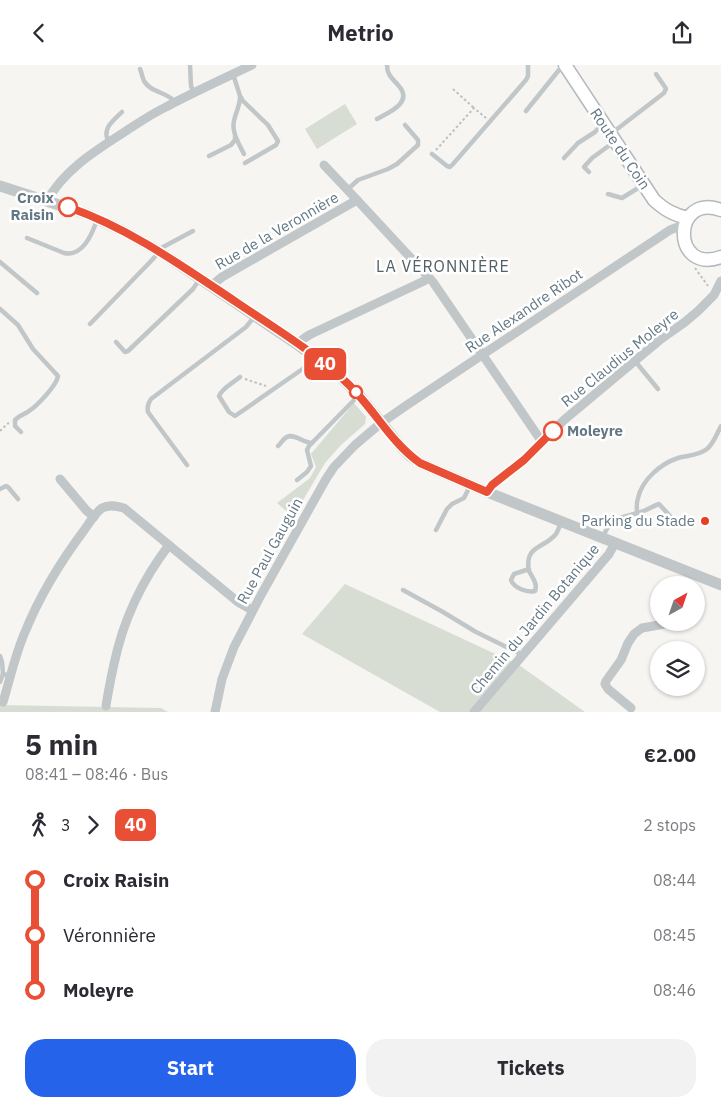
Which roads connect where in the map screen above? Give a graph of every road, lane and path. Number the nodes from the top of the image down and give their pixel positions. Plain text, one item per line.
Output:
1 (190, 65) edge
2 (252, 65) edge
3 (387, 65) edge
4 (528, 65) edge
5 (565, 65) edge
6 (140, 69) dead end
7 (233, 74) junction
8 (656, 74) dead end
9 (453, 89) dead end
10 (194, 93) junction
11 (240, 96) junction
12 (175, 102) junction
13 (474, 108) junction
14 (526, 111) dead end
15 (122, 113) dead end
16 (377, 119) dead end
17 (490, 122) junction
18 (604, 123) junction
19 (405, 125) dead end
20 (235, 135) junction
21 (613, 138) junction
22 (109, 142) junction
23 (244, 154) dead end
24 (432, 154) joint
25 (209, 156) dead end
26 (564, 157) dead end
27 (245, 163) dead end
28 (324, 165) dead end
29 (589, 172) dead end
30 (0, 185) edge
31 (644, 185) junction
32 (347, 189) junction
33 (608, 194) dead end
34 (47, 201) junction
35 (357, 201) junction
36 (721, 210) edge
37 (98, 219) junction
38 (686, 222) junction
39 (193, 231) dead end
40 (26, 238) dead end
41 (159, 251) junction
42 (721, 257) edge
43 (0, 262) edge
44 (429, 277) junction
45 (200, 279) junction
46 (721, 281) edge
47 (213, 287) junction
48 (37, 293) dead end
49 (0, 309) edge
50 (255, 315) junction
51 (90, 323) dead end
52 (116, 343) dead end
53 (298, 345) junction
54 (483, 355) junction
55 (316, 357) junction
56 (635, 361) junction
57 (240, 377) joint
58 (275, 389) junction
59 (658, 389) dead end
60 (359, 395) junction
61 (14, 423) junction
62 (382, 423) junction
63 (721, 425) edge
64 (0, 431) edge
65 (21, 432) dead end
66 (313, 442) junction
67 (542, 442) junction
68 (278, 446) dead end
69 (188, 465) dead end
70 (60, 479) dead end
71 (297, 480) dead end
72 (470, 485) junction
73 (0, 489) edge
74 (487, 492) junction
75 (18, 499) dead end
76 (637, 513) junction
77 (670, 516) dead end
78 (94, 517) junction
79 (561, 522) junction
80 (436, 530) dead end
81 (603, 538) junction
82 (615, 543) junction
83 (169, 545) junction
84 (529, 569) junction
85 (685, 576) edge
86 (705, 582) edge
87 (721, 585) edge
88 (403, 590) dead end
89 (252, 610) junction
90 (650, 627) edge
91 (523, 655) junction
92 (0, 656) edge
93 (7, 675) junction
94 (0, 682) edge
95 (3, 702) dead end
96 (106, 706) dead end
97 (631, 708) dead end
98 (215, 712) edge
99 (474, 712) edge

1 - 10 lane
2 - 7 street
3 - 16 lane
4 - 17 lane
5 - 14 lane
5 - 18 main road, Route du Coin
6 - 12 lane
7 - 10 street
7 - 11 lane
8 - 21 lane
9 - 13 path
10 - 12 street
11 - 20 lane
11 - 27 lane
12 - 22 street
13 - 17 path
13 - 24 path
15 - 22 lane
17 - 24 lane
18 - 21 main road, Route du Coin
18 - 26 lane
19 - 32 lane
20 - 23 lane
20 - 25 lane
21 - 29 lane
21 - 31 main road, Route du Coin
22 - 34 street
28 - 32 street, Rue de la Veronnière
30 - 34 street
31 - 33 lane
31 - 38 main road, Route du Coin
32 - 35 street, Rue de la Veronnière
34 - 37 street
35 - 44 street, Rue de la Veronnière
35 - 47 street, Rue de la Veronnière
36 - 38 main road
37 - 40 lane
37 - 41 street
38 - 42 main road
38 - 54 street, Rue Alexandre Ribot
39 - 41 lane
41 - 45 street
41 - 51 lane
43 - 48 lane
44 - 53 street
44 - 54 street, Rue de la Veronnière
45 - 47 street
45 - 52 lane
46 - 56 street, Rue Claudius Moleyre
47 - 50 street
49 - 61 lane
50 - 53 street
50 - 69 lane
53 - 55 street
54 - 62 street, Rue Alexandre Ribot
54 - 67 street, Rue de la Veronnière
55 - 58 lane
55 - 60 street
56 - 59 lane
56 - 67 street, Rue Claudius Moleyre
57 - 58 path
57 - 58 lane
60 - 62 street
60 - 66 lane
61 - 64 path
61 - 65 lane
62 - 72 street
62 - 89 street, Rue Paul Gauguin
63 - 76 lane
66 - 68 lane
66 - 71 lane
67 - 74 street, Rue Claudius Moleyre
70 - 78 street
72 - 74 street
72 - 80 lane
73 - 75 lane
74 - 79 street
76 - 77 lane
76 - 81 lane
78 - 83 street
78 - 93 street
79 - 81 street
79 - 84 lane
81 - 82 street
82 - 85 street
82 - 91 street, Chemin du Jardin Botanique
83 - 89 street
83 - 96 street
84 - 84 lane
86 - 87 street
88 - 91 lane
89 - 98 street, Rue Paul Gauguin
90 - 97 street
91 - 99 street, Chemin du Jardin Botanique
92 - 93 lane
93 - 94 lane
93 - 95 street

